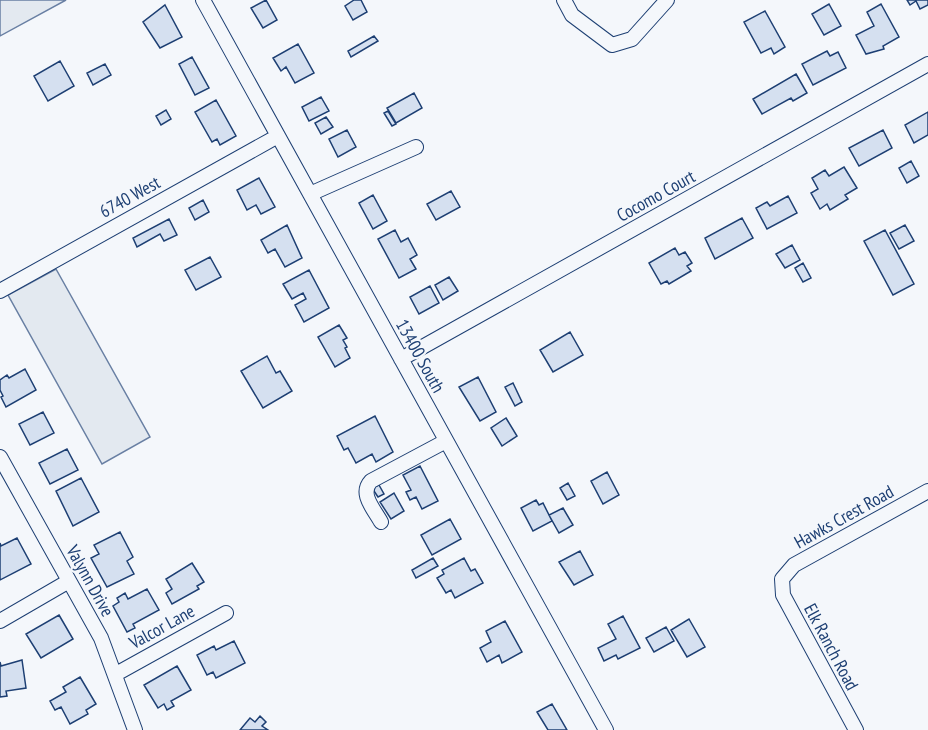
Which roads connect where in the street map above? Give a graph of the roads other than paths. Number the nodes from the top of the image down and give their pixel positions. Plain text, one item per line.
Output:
1 (203, 0) edge
2 (564, 0) edge
3 (667, 0) edge
4 (928, 64) edge
5 (278, 136) junction
6 (416, 147) dead end
7 (310, 194) junction
8 (0, 291) edge
9 (401, 359) junction
10 (446, 441) junction
11 (0, 457) edge
12 (928, 490) edge
13 (381, 522) dead end
14 (782, 579) joint
15 (69, 582) junction
16 (226, 613) dead end
17 (0, 621) edge
18 (116, 674) junction
19 (853, 729) edge
20 (135, 730) edge
21 (606, 730) edge

1 - 5 street, 13400 South
2 - 3 street
4 - 9 street, Cocomo Court
5 - 7 street, 13400 South
5 - 8 street, 6740 West
6 - 7 street
7 - 9 street, 13400 South
9 - 10 street, 13400 South
10 - 13 street
10 - 21 street, 13400 South
11 - 15 street, Valynn Drive
12 - 14 street, Hawks Crest Road
14 - 19 street, Elk Ranch Road
15 - 17 street
15 - 18 street, Valynn Drive
16 - 18 street, Valcor Lane
18 - 20 street, Valynn Drive

